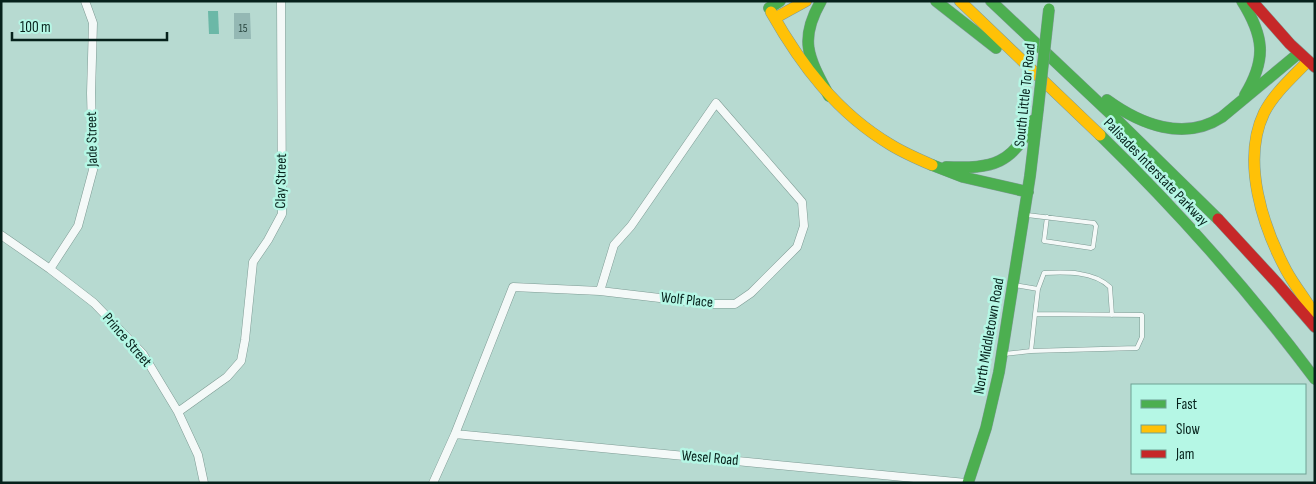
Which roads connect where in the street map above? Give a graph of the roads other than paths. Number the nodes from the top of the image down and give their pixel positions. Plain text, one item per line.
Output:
1 (85, 1) edge
2 (281, 1) edge
3 (780, 1) edge
4 (806, 1) edge
5 (821, 1) edge
6 (936, 1) edge
7 (960, 1) edge
8 (991, 1) edge
9 (1242, 1) edge
10 (1252, 1) edge
11 (1050, 4) edge
12 (770, 9) edge
13 (1022, 31) junction
14 (1299, 53) junction
15 (1311, 64) edge
16 (829, 96) junction
17 (1240, 102) junction
18 (1038, 110) junction
19 (1086, 121) junction
20 (935, 166) junction
21 (1028, 192) junction
22 (1024, 214) junction
23 (1047, 217) junction
24 (1, 235) edge
25 (50, 269) junction
26 (1013, 285) junction
27 (1038, 289) junction
28 (600, 291) junction
29 (1035, 314) junction
30 (1112, 315) junction
31 (1315, 316) edge
32 (1315, 327) edge
33 (1031, 351) junction
34 (1002, 354) junction
35 (1315, 379) edge
36 (178, 412) junction
37 (455, 434) junction
38 (204, 483) edge
39 (433, 483) edge
40 (967, 483) edge

1 - 25 street, Jade Street
2 - 36 street, Clay Street
3 - 12 main road
4 - 12 main road
5 - 16 main road
6 - 19 main road
7 - 19 main road, Palisades Interstate Parkway
8 - 13 main road, Palisades Interstate Parkway
9 - 17 main road
10 - 14 main road
11 - 18 main road, South Little Tor Road, bridge
12 - 16 main road
13 - 17 main road
13 - 32 main road, Palisades Interstate Parkway
14 - 15 main road
14 - 17 main road
15 - 31 main road
16 - 20 main road
18 - 20 main road
18 - 21 main road, South Little Tor Road
19 - 35 main road, Palisades Interstate Parkway
20 - 21 main road
21 - 22 main road, North Middletown Road
22 - 23 lane
22 - 26 main road, North Middletown Road
23 - 23 lane
24 - 25 street, Prince Street
25 - 36 street, Prince Street
26 - 27 lane
26 - 34 main road, North Middletown Road
27 - 29 lane
27 - 30 lane
28 - 28 street, Wolf Place
28 - 37 street
29 - 30 lane
29 - 33 lane
30 - 33 lane
33 - 34 lane
34 - 40 main road, North Middletown Road
36 - 38 street, Prince Street
37 - 39 street
37 - 40 street, Wesel Road

